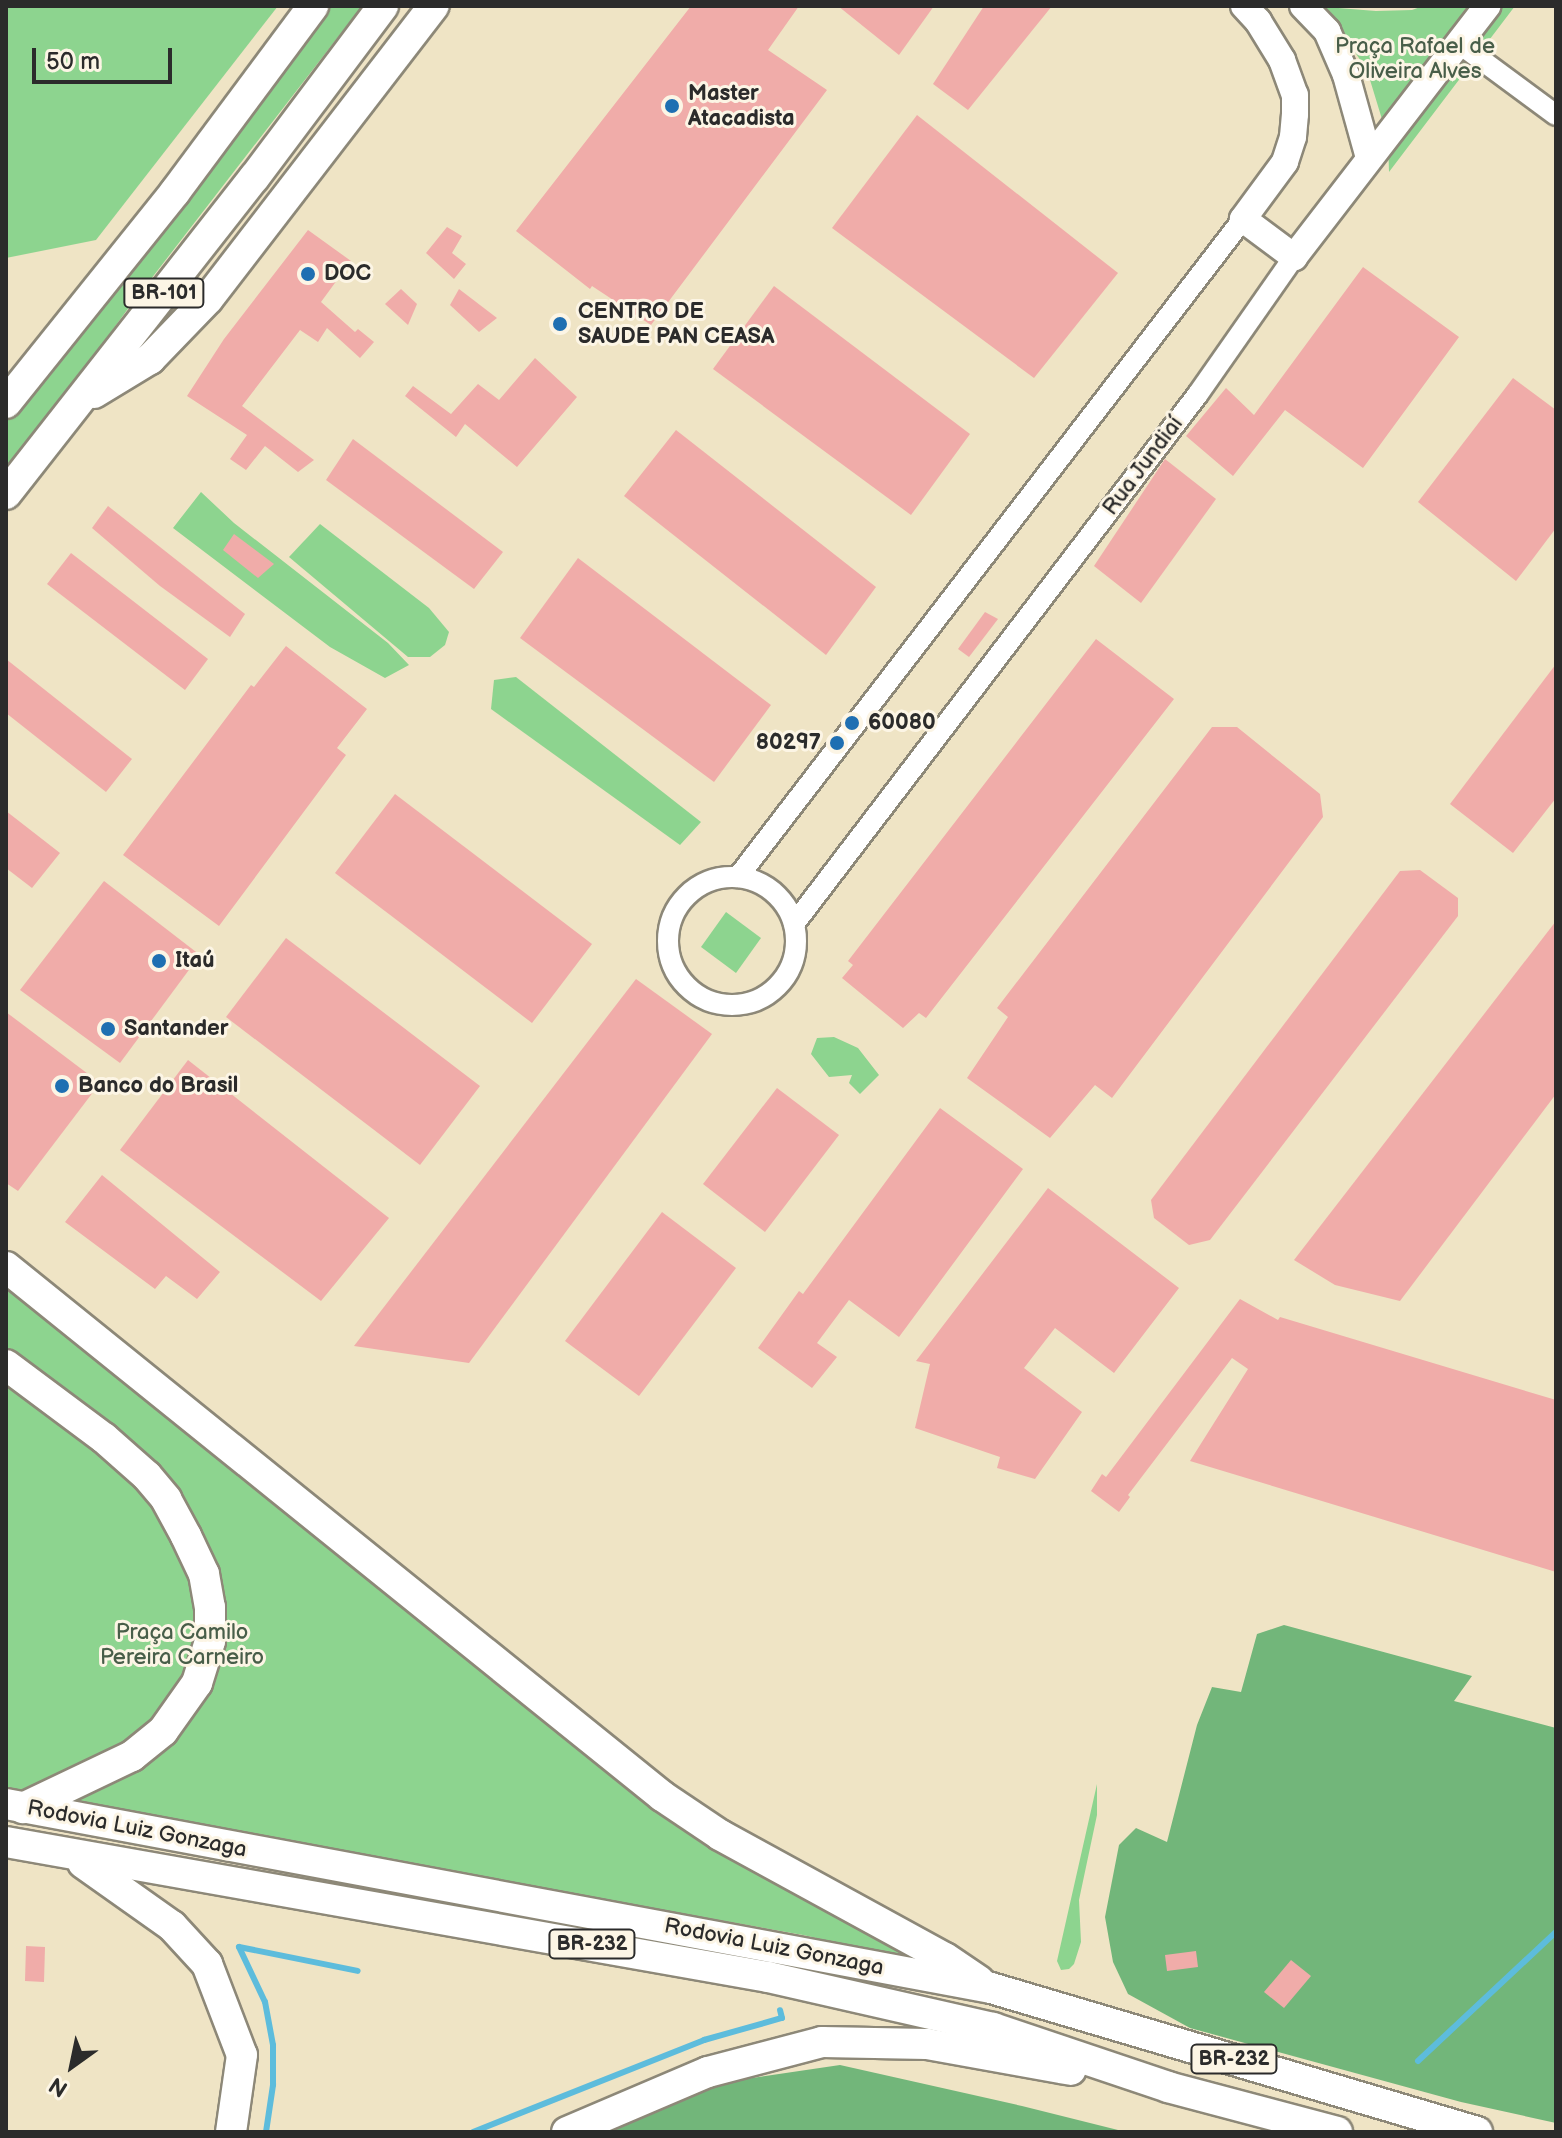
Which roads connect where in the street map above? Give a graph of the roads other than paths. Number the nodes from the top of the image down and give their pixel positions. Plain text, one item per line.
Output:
1 (313, 6) edge
2 (383, 6) edge
3 (434, 6) edge
4 (1244, 6) edge
5 (1303, 6) edge
6 (1487, 6) edge
7 (1457, 42) junction
8 (1556, 115) edge
9 (1369, 158) junction
10 (1243, 219) junction
11 (1294, 257) junction
12 (6, 403) edge
13 (73, 408) junction
14 (6, 494) edge
15 (738, 877) junction
16 (794, 924) junction
17 (6, 1267) edge
18 (6, 1365) edge
19 (13, 1806) edge
20 (6, 1842) edge
21 (72, 1855) junction
22 (991, 1988) junction
23 (1168, 2087) junction
24 (231, 2132) edge
25 (567, 2132) edge
26 (1337, 2132) edge
27 (1477, 2132) edge

1 - 12 highway, BR-101
2 - 13 highway, BR-101
3 - 13 highway
4 - 10 main road
5 - 9 main road
6 - 7 main road, Rua Jundiaí
7 - 8 street
7 - 9 main road, Rua Jundiaí
9 - 11 main road, Rua Jundiaí
10 - 11 main road
10 - 15 street
11 - 16 street, Rua Jundiaí
13 - 14 highway, BR-101
15 - 16 street
15 - 16 street
17 - 22 highway
18 - 19 highway
19 - 22 highway, Rodovia Luiz Gonzaga / BR-232
20 - 21 highway, Rodovia Luiz Gonzaga / BR-232
21 - 23 highway, Rodovia Luiz Gonzaga / BR-232
21 - 24 highway
22 - 27 highway, Rodovia Luiz Gonzaga / BR-232
23 - 25 highway
23 - 26 highway, Rodovia Luiz Gonzaga / BR-232

